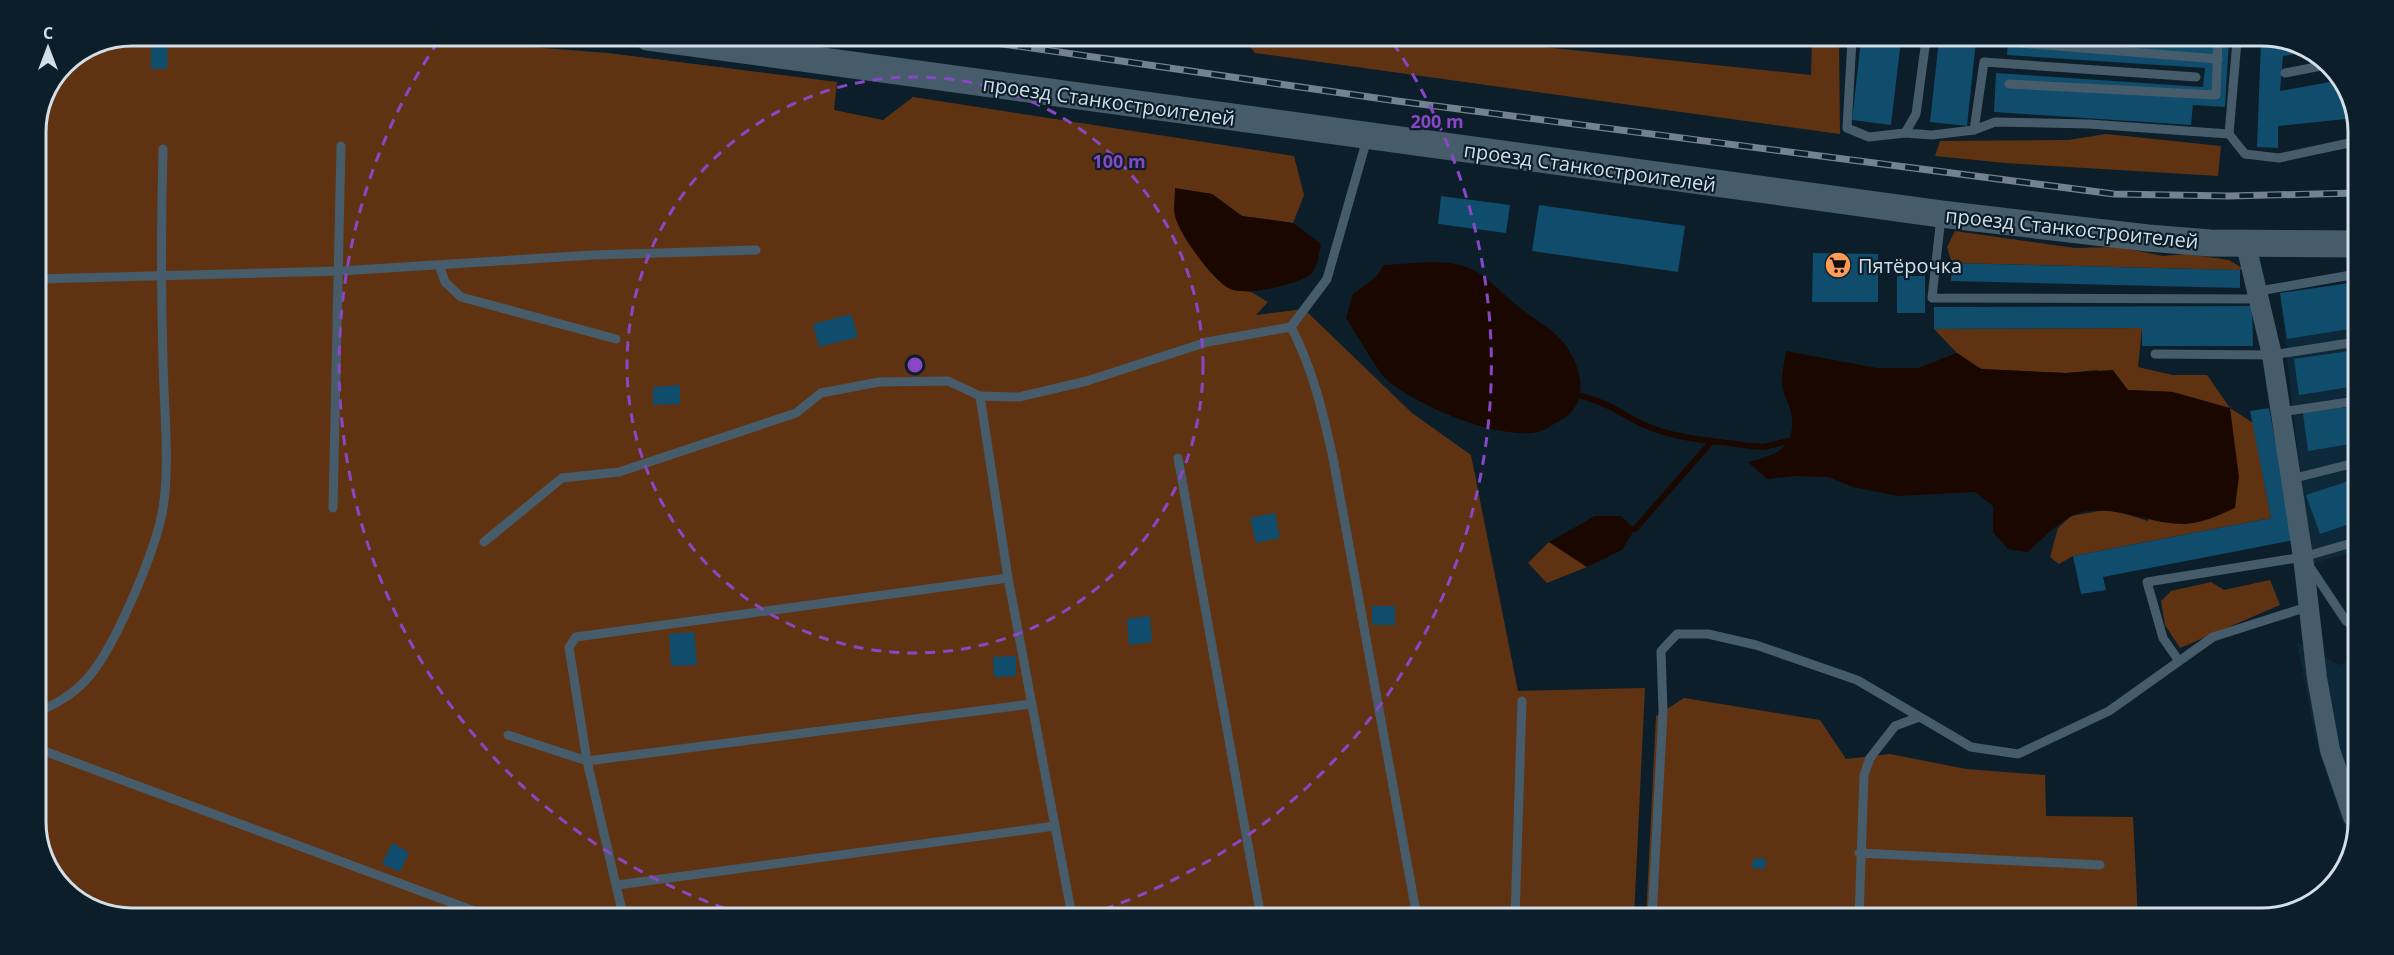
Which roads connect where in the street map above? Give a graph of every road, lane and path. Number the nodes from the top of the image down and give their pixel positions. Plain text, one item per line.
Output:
1 (713, 46) edge
2 (1852, 46) edge
3 (1925, 46) edge
4 (2057, 46) edge
5 (2218, 46) edge
6 (2237, 46) edge
7 (2218, 59) junction
8 (2317, 67) edge
9 (2285, 73) dead end
10 (2196, 77) dead end
11 (2009, 84) dead end
12 (1974, 130) junction
13 (1905, 133) junction
14 (2229, 134) junction
15 (1368, 136) junction
16 (2347, 143) edge
17 (341, 147) dead end
18 (163, 149) dead end
19 (1941, 214) junction
20 (2347, 244) edge
21 (2246, 245) junction
22 (756, 250) dead end
23 (439, 265) junction
24 (340, 271) junction
25 (160, 275) junction
26 (2347, 276) edge
27 (46, 279) edge
28 (2260, 295) junction
29 (1291, 327) junction
30 (616, 339) dead end
31 (2347, 343) edge
32 (2155, 354) dead end
33 (2272, 355) junction
34 (980, 396) junction
35 (2347, 402) edge
36 (2281, 412) junction
37 (1178, 458) dead end
38 (2347, 465) edge
39 (2291, 479) junction
40 (333, 508) dead end
41 (484, 542) dead end
42 (2348, 544) edge
43 (2303, 558) junction
44 (1008, 578) junction
45 (2310, 606) junction
46 (2348, 622) edge
47 (2180, 661) junction
48 (1522, 701) dead end
49 (1031, 704) junction
50 (47, 708) edge
51 (1919, 717) junction
52 (508, 735) dead end
53 (47, 752) edge
54 (587, 761) junction
55 (2348, 802) edge
56 (1055, 826) junction
57 (1859, 853) junction
58 (2100, 865) dead end
59 (617, 885) junction
60 (465, 908) edge
61 (621, 908) edge
62 (1070, 908) edge
63 (1260, 908) edge
64 (1415, 908) edge
65 (1515, 908) edge
66 (1653, 908) edge
67 (1859, 908) edge

1 - 15 main road, проезд Станкостроителей
2 - 13 lane
3 - 13 lane
4 - 7 lane
5 - 7 lane
6 - 14 lane
7 - 11 lane
8 - 9 lane
10 - 12 lane
12 - 13 lane
12 - 14 lane
14 - 16 lane
15 - 19 main road, проезд Станкостроителей
15 - 29 lane
17 - 24 lane
18 - 25 lane
19 - 21 main road, проезд Станкостроителей
19 - 28 lane
20 - 21 main road, проезд Станкостроителей
21 - 28 street
22 - 23 lane
23 - 24 lane
23 - 30 lane
24 - 25 lane
24 - 40 lane
25 - 27 lane
25 - 50 lane
26 - 28 lane
28 - 33 street
29 - 34 lane
29 - 64 lane
31 - 33 lane
32 - 33 lane
33 - 36 street
34 - 41 lane
34 - 44 lane
35 - 36 lane
36 - 39 street
37 - 63 lane
38 - 39 lane
39 - 43 street
42 - 43 lane
43 - 45 street
43 - 46 lane
43 - 47 lane
44 - 49 lane
44 - 54 lane
45 - 47 lane
45 - 55 street
47 - 51 lane
48 - 65 lane
49 - 54 lane
49 - 56 lane
51 - 57 lane
51 - 66 lane
52 - 54 lane
53 - 60 lane
54 - 59 lane
56 - 59 lane
56 - 62 lane
57 - 58 lane
57 - 67 lane
59 - 61 lane

